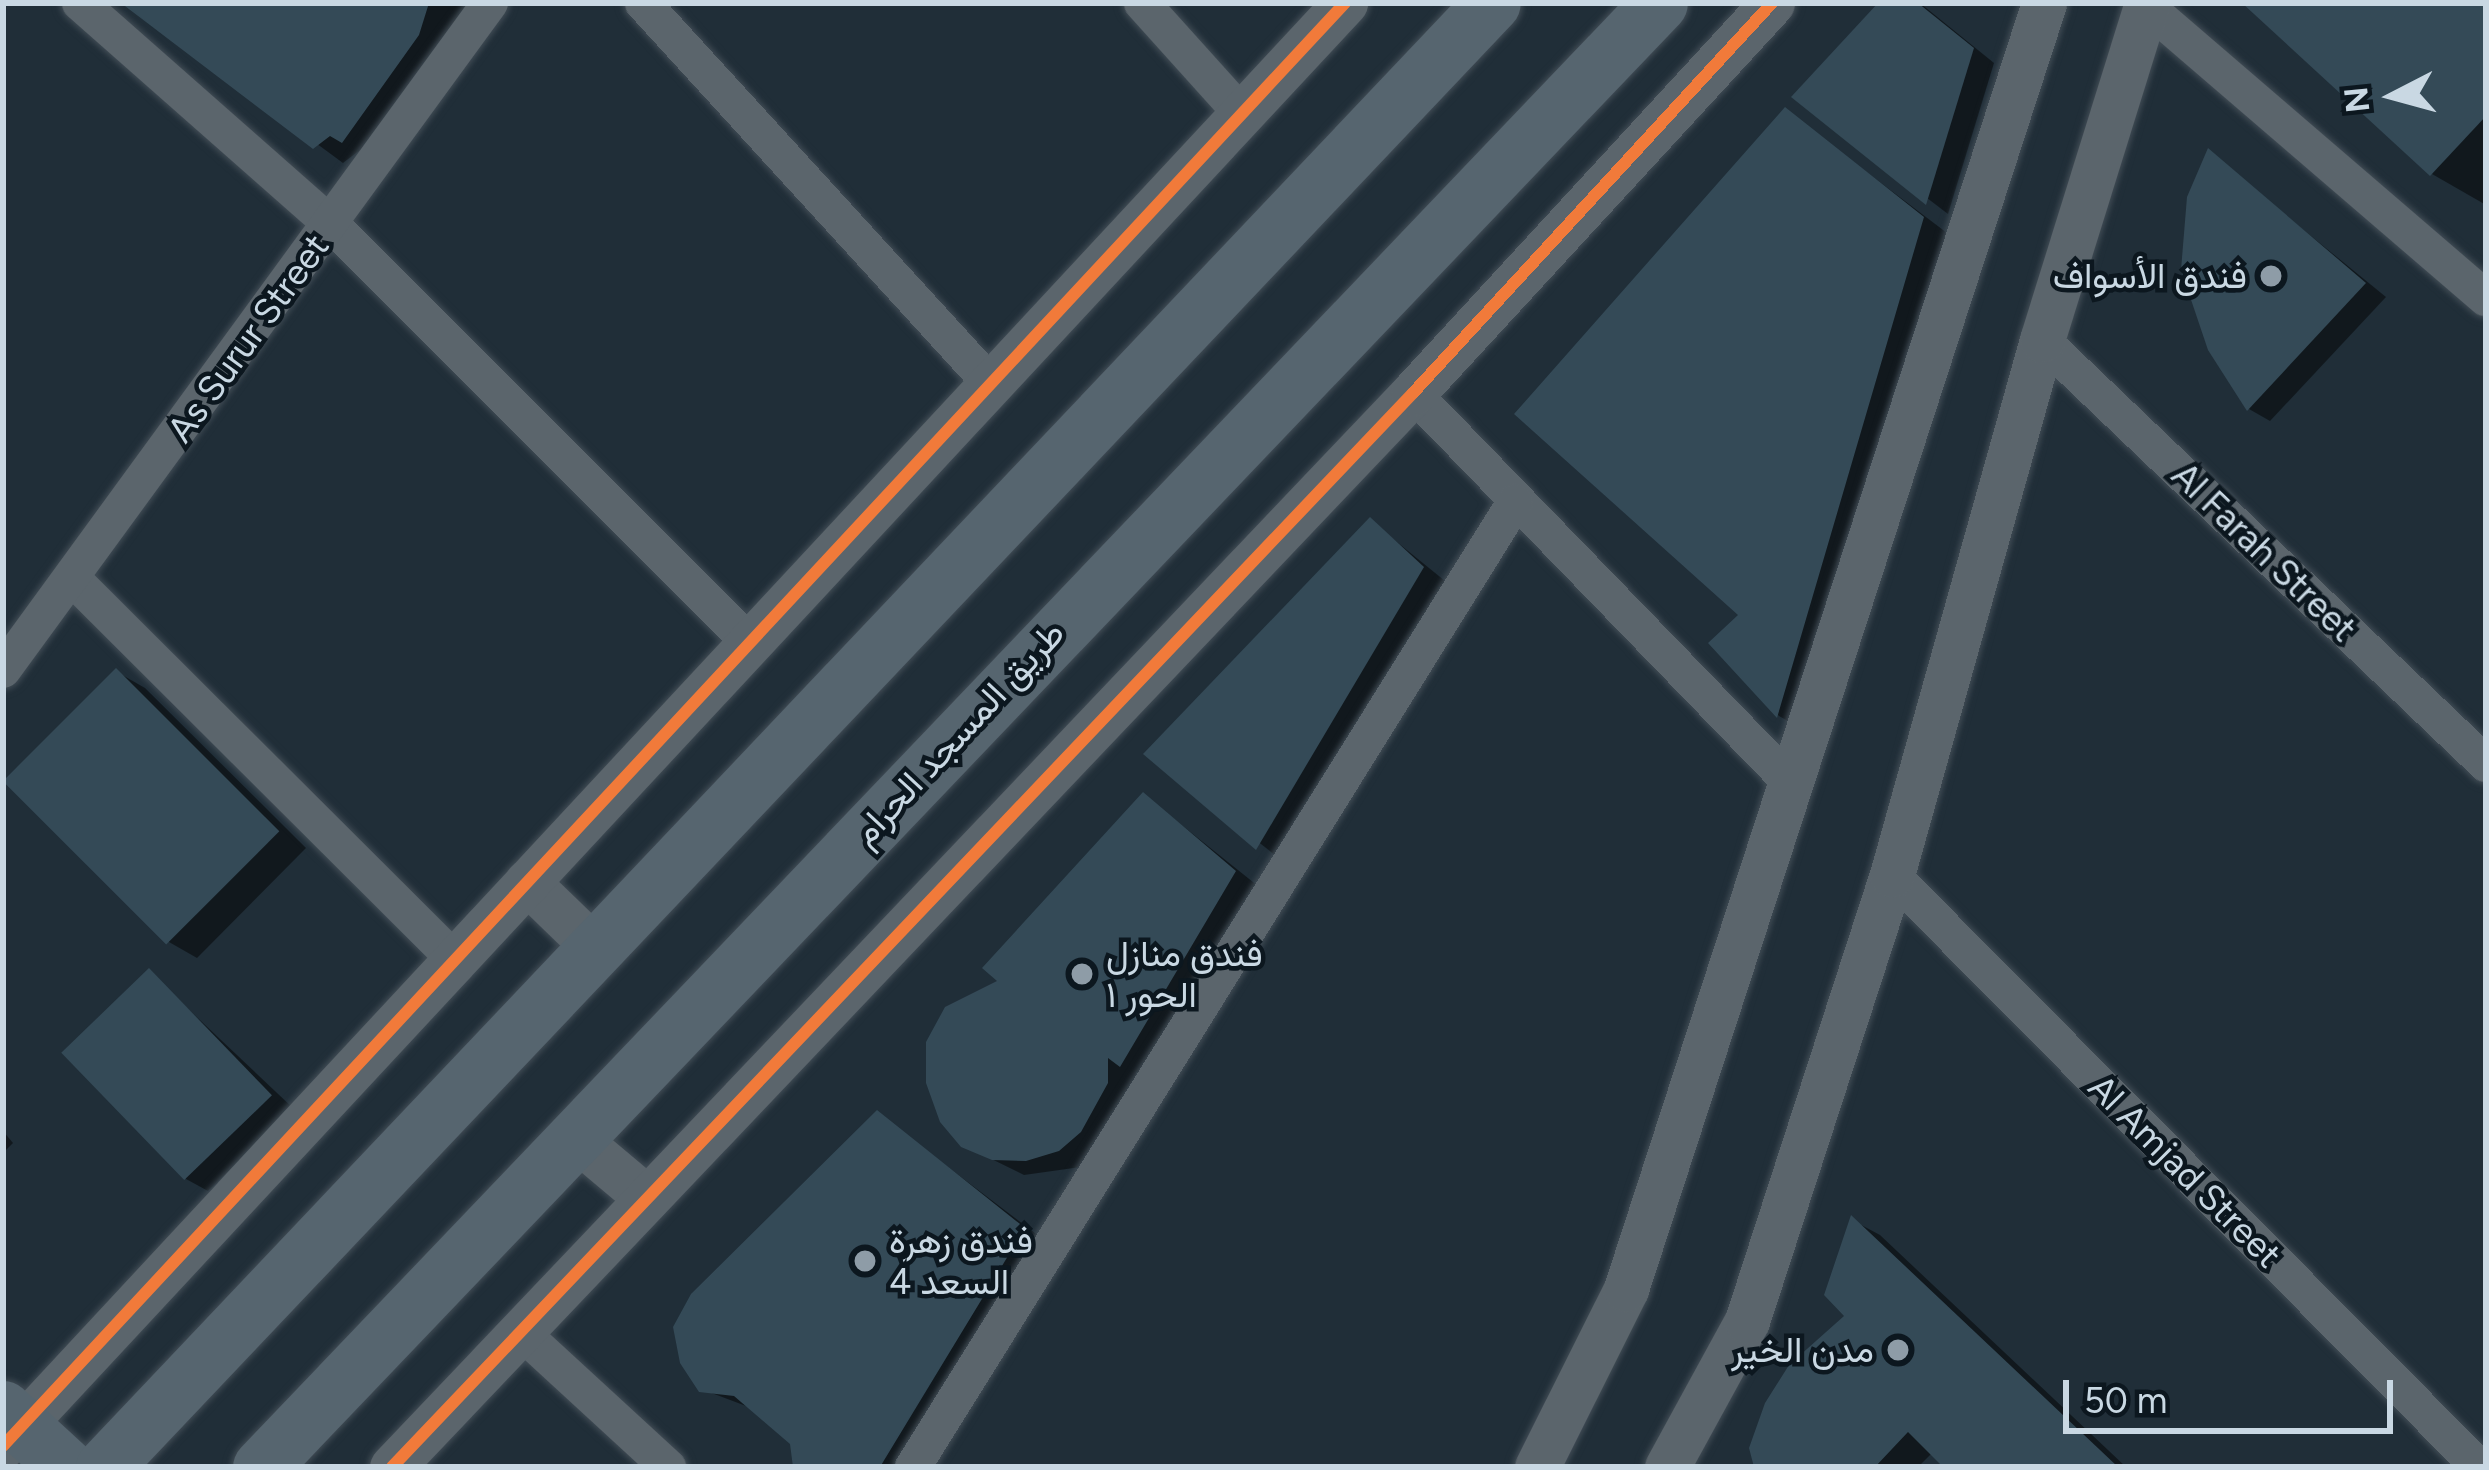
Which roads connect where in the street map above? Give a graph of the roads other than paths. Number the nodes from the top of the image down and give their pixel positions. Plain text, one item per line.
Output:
1 (80, 3) edge
2 (490, 3) edge
3 (643, 3) edge
4 (1142, 3) edge
5 (1345, 3) edge
6 (1492, 3) edge
7 (1658, 3) edge
8 (1772, 3) edge
9 (2044, 3) edge
10 (2146, 4) edge
11 (1242, 114) junction
12 (331, 224) junction
13 (2486, 298) edge
14 (2042, 340) junction
15 (991, 384) junction
16 (1413, 393) junction
17 (1515, 502) junction
18 (73, 579) junction
19 (750, 643) junction
20 (3, 670) edge
21 (2486, 764) edge
22 (1791, 783) junction
23 (1892, 875) junction
24 (527, 882) junction
25 (596, 948) junction
26 (455, 960) junction
27 (579, 1141) junction
28 (647, 1198) junction
29 (521, 1332) junction
30 (9, 1427) edge
31 (2479, 1464) edge
32 (66, 1467) edge
33 (104, 1467) edge
34 (261, 1467) edge
35 (392, 1467) edge
36 (668, 1467) edge
37 (913, 1467) edge
38 (1537, 1467) edge
39 (1667, 1467) edge

1 - 12 street
2 - 12 street, As Surur Street
3 - 15 street
4 - 11 street
5 - 11 street
6 - 25 main road
7 - 27 main road, طريق المسجد الحرام
8 - 16 street
9 - 22 street
10 - 13 street
10 - 14 street
11 - 15 street
12 - 18 street, As Surur Street
12 - 19 street
14 - 21 street, Al Farah Street
14 - 23 street
15 - 19 street
16 - 17 street
16 - 28 street
17 - 22 street
17 - 37 street
18 - 20 street, As Surur Street
18 - 26 street
19 - 24 street
22 - 38 street
23 - 31 street, Al Amjad Street
23 - 39 street
24 - 25 street
24 - 26 street
25 - 33 main road
26 - 30 street
27 - 28 street
27 - 34 main road, طريق المسجد الحرام
28 - 29 street
29 - 35 street
29 - 36 street
30 - 32 main road

